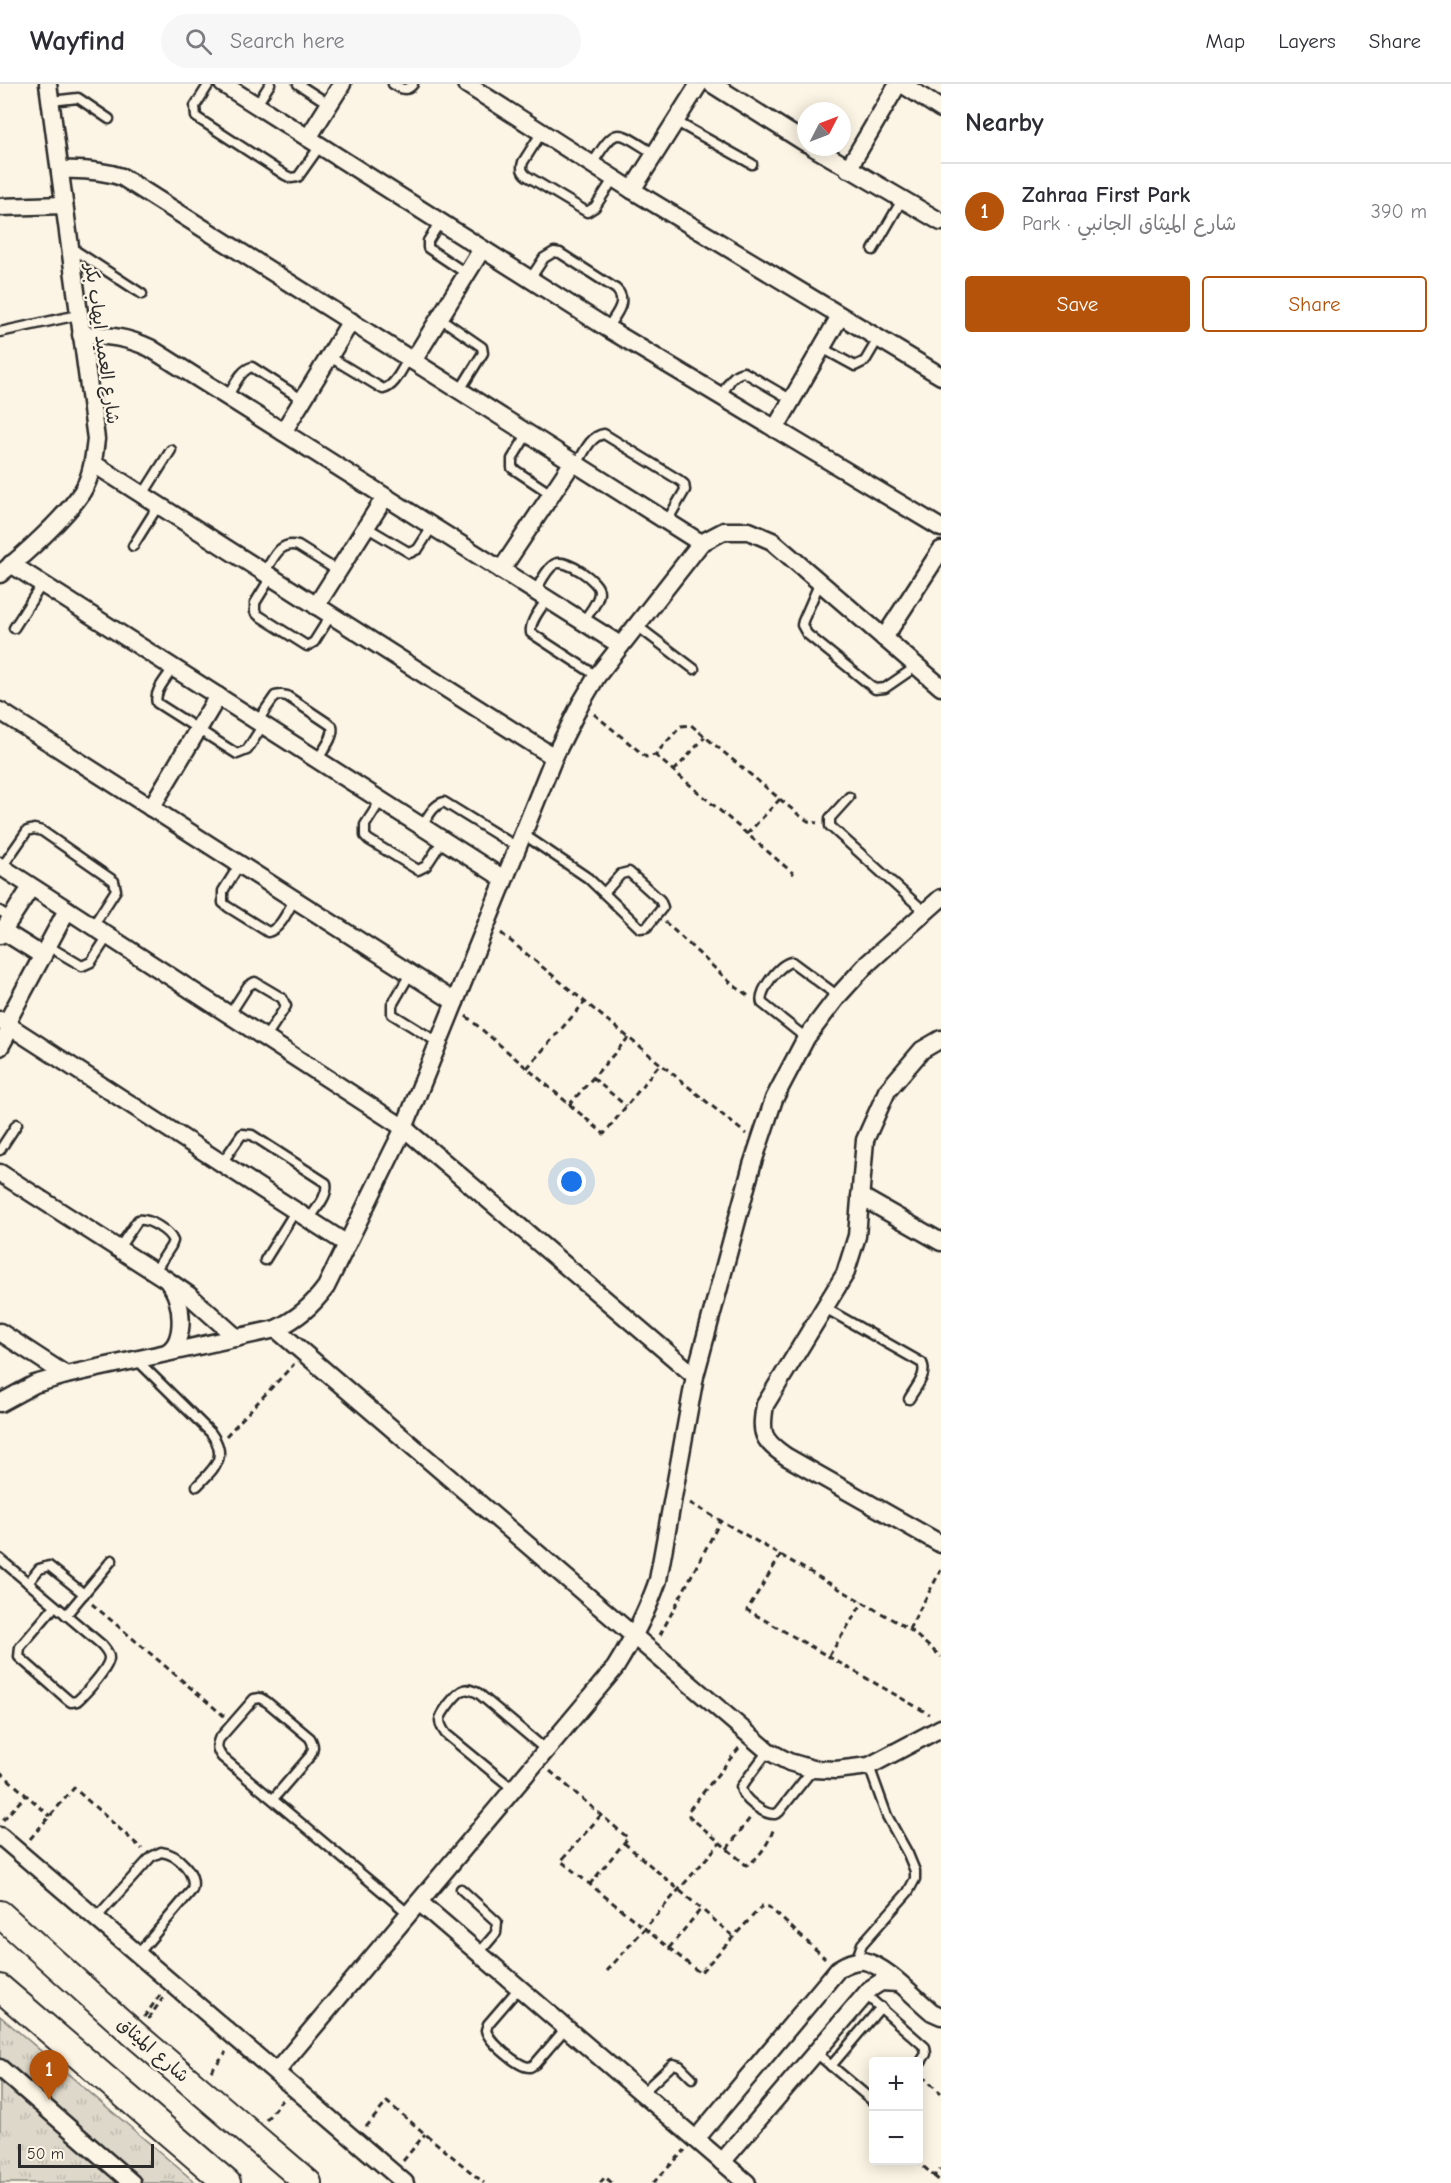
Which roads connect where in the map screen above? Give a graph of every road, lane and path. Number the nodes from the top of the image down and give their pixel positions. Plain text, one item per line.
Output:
1 (209, 84) edge
2 (223, 84) edge
3 (270, 84) edge
4 (298, 84) edge
5 (342, 84) edge
6 (393, 84) edge
7 (413, 84) edge
8 (466, 84) edge
9 (699, 84) edge
10 (712, 84) edge
11 (900, 84) edge
12 (50, 92) edge
13 (329, 104) junction
14 (256, 106) junction
15 (941, 109) edge
16 (109, 119) dead end
17 (675, 121) junction
18 (542, 132) junction
19 (797, 137) edge
20 (314, 142) junction
21 (654, 154) junction
22 (827, 156) edge
23 (592, 164) junction
24 (752, 164) dead end
25 (848, 169) junction
26 (60, 170) junction
27 (614, 178) junction
28 (632, 190) junction
29 (902, 200) junction
30 (64, 205) junction
31 (0, 207) edge
32 (440, 222) junction
33 (941, 222) edge
34 (70, 247) junction
35 (482, 249) junction
36 (873, 250) dead end
37 (467, 274) junction
38 (530, 279) junction
39 (142, 294) dead end
40 (78, 315) junction
41 (840, 316) junction
42 (440, 318) junction
43 (351, 321) junction
44 (607, 328) junction
45 (0, 332) edge
46 (81, 335) junction
47 (878, 339) junction
48 (822, 348) junction
49 (330, 357) junction
50 (411, 359) junction
51 (941, 376) edge
52 (460, 390) junction
53 (227, 397) junction
54 (721, 397) junction
55 (303, 400) junction
56 (792, 400) junction
57 (775, 429) junction
58 (283, 432) junction
59 (528, 434) junction
60 (171, 450) dead end
61 (575, 463) junction
62 (94, 464) junction
63 (551, 495) junction
64 (142, 496) junction
65 (385, 497) junction
66 (158, 506) junction
67 (667, 521) junction
68 (366, 527) junction
69 (432, 527) junction
70 (941, 528) edge
71 (701, 543) junction
72 (133, 546) dead end
73 (941, 550) edge
74 (6, 569) edge
75 (501, 570) junction
76 (338, 571) junction
77 (268, 575) junction
78 (820, 582) junction
79 (42, 584) junction
80 (541, 596) junction
81 (316, 606) junction
82 (331, 615) junction
83 (583, 622) junction
84 (635, 625) junction
85 (14, 628) dead end
86 (884, 638) junction
87 (620, 645) junction
88 (917, 666) junction
89 (173, 668) junction
90 (694, 669) dead end
91 (597, 676) junction
92 (941, 687) edge
93 (218, 696) junction
94 (581, 703) junction
95 (0, 711) edge
96 (260, 723) junction
97 (197, 730) junction
98 (705, 737) junction
99 (655, 755) junction
100 (554, 757) junction
101 (317, 760) junction
102 (673, 771) junction
103 (849, 797) dead end
104 (780, 799) junction
105 (381, 800) junction
106 (151, 808) junction
107 (828, 822) junction
108 (422, 826) junction
109 (747, 834) junction
110 (443, 840) junction
111 (520, 840) junction
112 (240, 864) junction
113 (1, 866) edge
114 (794, 874) dead end
115 (504, 879) junction
116 (31, 886) junction
117 (604, 892) junction
118 (941, 898) edge
119 (294, 900) junction
120 (67, 910) junction
121 (924, 911) junction
122 (657, 915) junction
123 (488, 922) junction
124 (3, 924) edge
125 (100, 931) junction
126 (45, 951) junction
127 (410, 974) junction
128 (837, 996) junction
129 (585, 1002) junction
130 (762, 1003) junction
131 (454, 1004) junction
132 (230, 1014) junction
133 (6, 1024) edge
134 (265, 1038) junction
135 (628, 1038) junction
136 (806, 1038) junction
137 (941, 1039) edge
138 (438, 1043) junction
139 (0, 1047) edge
140 (660, 1064) junction
141 (526, 1068) junction
142 (593, 1078) junction
143 (569, 1105) junction
144 (626, 1107) junction
145 (17, 1124) dead end
146 (404, 1128) junction
147 (759, 1145) junction
148 (0, 1150) edge
149 (222, 1163) junction
150 (0, 1173) edge
151 (860, 1196) junction
152 (302, 1215) junction
153 (941, 1242) edge
154 (347, 1244) junction
155 (119, 1248) junction
156 (265, 1260) dead end
157 (160, 1275) junction
158 (825, 1308) junction
159 (276, 1329) junction
160 (0, 1332) edge
161 (237, 1338) junction
162 (166, 1353) junction
163 (304, 1353) junction
164 (137, 1359) junction
165 (66, 1375) junction
166 (695, 1376) junction
167 (2, 1398) edge
168 (909, 1399) dead end
169 (219, 1443) junction
170 (197, 1486) dead end
171 (673, 1493) junction
172 (721, 1520) junction
173 (941, 1544) edge
174 (781, 1555) junction
175 (0, 1559) edge
176 (112, 1560) dead end
177 (941, 1570) edge
178 (28, 1583) junction
179 (83, 1595) junction
180 (863, 1602) junction
181 (56, 1606) junction
182 (66, 1615) junction
183 (909, 1629) junction
184 (634, 1637) junction
185 (651, 1652) junction
186 (829, 1656) junction
187 (941, 1658) edge
188 (936, 1722) edge
189 (232, 1723) junction
190 (749, 1735) junction
191 (768, 1751) junction
192 (541, 1755) junction
193 (869, 1766) junction
194 (813, 1769) junction
195 (0, 1772) edge
196 (513, 1789) junction
197 (26, 1795) junction
198 (273, 1799) junction
199 (758, 1807) junction
200 (775, 1814) junction
201 (601, 1815) junction
202 (50, 1816) junction
203 (0, 1824) edge
204 (0, 1836) edge
205 (720, 1843) junction
206 (624, 1844) junction
207 (727, 1849) junction
208 (19, 1852) junction
209 (151, 1857) junction
210 (590, 1884) junction
211 (460, 1889) dead end
212 (679, 1890) junction
213 (414, 1908) junction
214 (701, 1909) junction
215 (96, 1918) junction
216 (4, 1923) edge
217 (644, 1929) junction
218 (733, 1936) junction
219 (669, 1948) junction
220 (479, 1953) junction
221 (138, 1954) junction
222 (856, 1961) junction
223 (838, 1969) junction
224 (607, 1971) dead end
225 (898, 1983) junction
226 (0, 1988) edge
227 (519, 1988) junction
228 (865, 1994) junction
229 (881, 2007) junction
230 (941, 2016) edge
231 (566, 2028) junction
232 (815, 2052) junction
233 (226, 2053) dead end
234 (923, 2058) edge
235 (220, 2060) dead end
236 (831, 2066) junction
237 (0, 2068) edge
238 (276, 2072) junction
239 (923, 2077) edge
240 (692, 2078) dead end
241 (941, 2092) edge
242 (642, 2093) junction
243 (869, 2099) edge
244 (282, 2100) dead end
245 (276, 2108) dead end
246 (425, 2134) junction
247 (696, 2139) junction
248 (355, 2140) junction
249 (722, 2162) junction
250 (922, 2165) edge
251 (941, 2169) edge
252 (934, 2176) junction
253 (399, 2178) edge
254 (941, 2182) edge
255 (132, 2183) edge
256 (227, 2183) edge
257 (308, 2183) edge
258 (484, 2183) edge
259 (600, 2183) edge
260 (612, 2183) edge
261 (653, 2183) edge
262 (747, 2183) edge

1 - 20 lane
2 - 14 street
3 - 14 lane
4 - 13 lane
5 - 13 street
6 - 7 lane
8 - 18 street
9 - 17 street
10 - 19 street
11 - 15 street
11 - 25 street
12 - 16 lane
12 - 26 street, شارع العميد ايهاب بكر
13 - 20 street
14 - 20 street
17 - 21 street
17 - 24 lane
18 - 23 street
18 - 27 lane
20 - 32 street
21 - 23 lane
21 - 28 street
22 - 25 street
23 - 27 street
25 - 29 street
26 - 30 street, شارع العميد ايهاب بكر
26 - 43 street
27 - 28 street
28 - 41 street
29 - 33 street
29 - 36 lane
30 - 31 street
30 - 34 street, شارع العميد ايهاب بكر
32 - 35 street
32 - 37 lane
34 - 39 lane
34 - 40 street, شارع العميد ايهاب بكر
35 - 37 street
35 - 38 street
37 - 42 street
38 - 44 street
38 - 44 lane
40 - 45 lane
40 - 46 street, شارع العميد ايهاب بكر
41 - 47 street
41 - 48 street
42 - 50 street
42 - 52 lane
43 - 49 street
43 - 50 street
44 - 54 street
46 - 53 street
46 - 62 street, شارع العميد ايهاب بكر
47 - 48 lane
47 - 51 street
48 - 56 street
49 - 50 lane
49 - 55 street
50 - 52 street
52 - 59 street
53 - 55 lane
53 - 58 street
54 - 56 lane
54 - 57 street
55 - 58 street
56 - 57 street
57 - 70 street
58 - 65 street
59 - 61 street
59 - 63 lane
60 - 64 lane
61 - 63 street
61 - 67 street
61 - 67 lane
62 - 64 street
62 - 74 street, شارع العميد ايهاب بكر
63 - 75 street
64 - 66 street
65 - 68 street
65 - 69 street
66 - 72 lane
66 - 77 street
67 - 71 street
68 - 69 lane
68 - 76 street
69 - 75 street
71 - 78 street
71 - 84 street
73 - 86 street
74 - 79 street
75 - 80 street
76 - 77 lane
76 - 81 street
77 - 81 street
77 - 82 lane
78 - 86 street
78 - 88 lane
79 - 85 lane
79 - 89 street
80 - 83 street
80 - 83 lane
80 - 91 lane
81 - 82 street
82 - 100 street
83 - 87 street
84 - 87 street
84 - 90 lane
86 - 88 street
87 - 91 street
88 - 92 street
89 - 93 street
89 - 97 lane
91 - 94 street
93 - 96 street
93 - 97 street
94 - 99 path
94 - 100 street
95 - 106 street
96 - 97 lane
96 - 101 street
96 - 101 lane
97 - 106 street
98 - 99 path
98 - 102 path
98 - 104 path
99 - 102 path
100 - 111 street
101 - 105 street
102 - 109 path
103 - 107 lane
104 - 107 path
104 - 109 path
105 - 108 street
105 - 110 lane
106 - 112 street
107 - 121 lane
108 - 110 street
108 - 111 lane
109 - 114 path
110 - 115 street
111 - 115 street
111 - 117 lane
112 - 119 street
112 - 119 lane
113 - 116 street
113 - 125 lane
115 - 123 street
116 - 120 street
116 - 124 street
117 - 122 lane
117 - 122 lane
118 - 121 street
119 - 127 street
120 - 125 street
120 - 126 street
121 - 128 street
122 - 130 path
123 - 129 path
123 - 131 street
124 - 126 street
125 - 126 lane
125 - 132 street
126 - 133 street
127 - 131 street
127 - 138 lane
128 - 130 lane
128 - 136 street
129 - 135 path
129 - 141 path
130 - 136 lane
131 - 138 street
131 - 141 path
132 - 134 street
132 - 134 lane
133 - 139 street
133 - 149 street
134 - 146 street
135 - 140 path
135 - 142 path
136 - 147 street
137 - 151 street
138 - 146 street
140 - 144 path
140 - 147 path
141 - 143 path
142 - 143 path
142 - 144 path
143 - 144 path
145 - 148 lane
146 - 154 street
146 - 166 street
147 - 166 street
149 - 152 street
149 - 152 lane
150 - 155 street
151 - 153 street
151 - 158 street
152 - 154 street
152 - 156 lane
154 - 159 street
155 - 157 street
155 - 157 lane
157 - 161 street
157 - 162 street
158 - 168 lane
158 - 173 street
159 - 161 street
159 - 163 street
160 - 165 street
161 - 162 street
162 - 164 street
163 - 169 path
163 - 184 street
164 - 165 street
164 - 169 lane
165 - 167 street
166 - 171 street
169 - 170 lane
171 - 172 path
171 - 184 street
172 - 174 path
172 - 185 path
174 - 180 path
174 - 186 path
175 - 178 lane
176 - 179 lane
177 - 183 path
178 - 179 lane
178 - 181 lane
179 - 182 lane
179 - 189 path
180 - 183 path
180 - 186 path
181 - 182 lane
181 - 182 lane
183 - 187 path
184 - 185 street
184 - 192 street
185 - 190 street
186 - 188 path
188 - 193 street
189 - 198 lane
189 - 198 lane
190 - 191 street
190 - 205 path
191 - 194 street
191 - 199 lane
192 - 196 street
192 - 196 lane
192 - 201 path
193 - 194 street
193 - 222 lane
194 - 200 lane
195 - 197 path
196 - 213 street
197 - 202 path
197 - 203 path
198 - 213 lane
199 - 200 lane
199 - 207 path
200 - 207 path
201 - 206 path
201 - 210 path
202 - 208 path
202 - 209 path
204 - 208 street
205 - 207 path
205 - 212 path
206 - 210 path
206 - 212 path
208 - 215 street
209 - 215 lane
209 - 221 lane
210 - 217 path
211 - 220 lane
212 - 214 path
212 - 217 path
213 - 220 street
213 - 238 street
214 - 218 path
214 - 219 path
215 - 221 street
216 - 257 main road, شارع الميثاق
217 - 219 path
217 - 224 path
218 - 219 path
218 - 223 path
220 - 227 street
221 - 238 street
222 - 223 street
222 - 225 street
223 - 247 street
225 - 228 street
225 - 230 street
226 - 256 main road
227 - 231 street
227 - 231 lane
228 - 229 lane
228 - 232 street
229 - 234 lane
229 - 236 lane
231 - 242 street
232 - 236 lane
232 - 249 street
233 - 235 path
236 - 243 lane
237 - 255 street
238 - 248 street
239 - 241 path
240 - 242 lane
242 - 247 street
244 - 245 path
246 - 248 path
246 - 253 path
246 - 258 path
247 - 249 street
247 - 261 path
248 - 253 street
249 - 262 street
250 - 252 path
251 - 252 path
252 - 254 path
259 - 260 path

